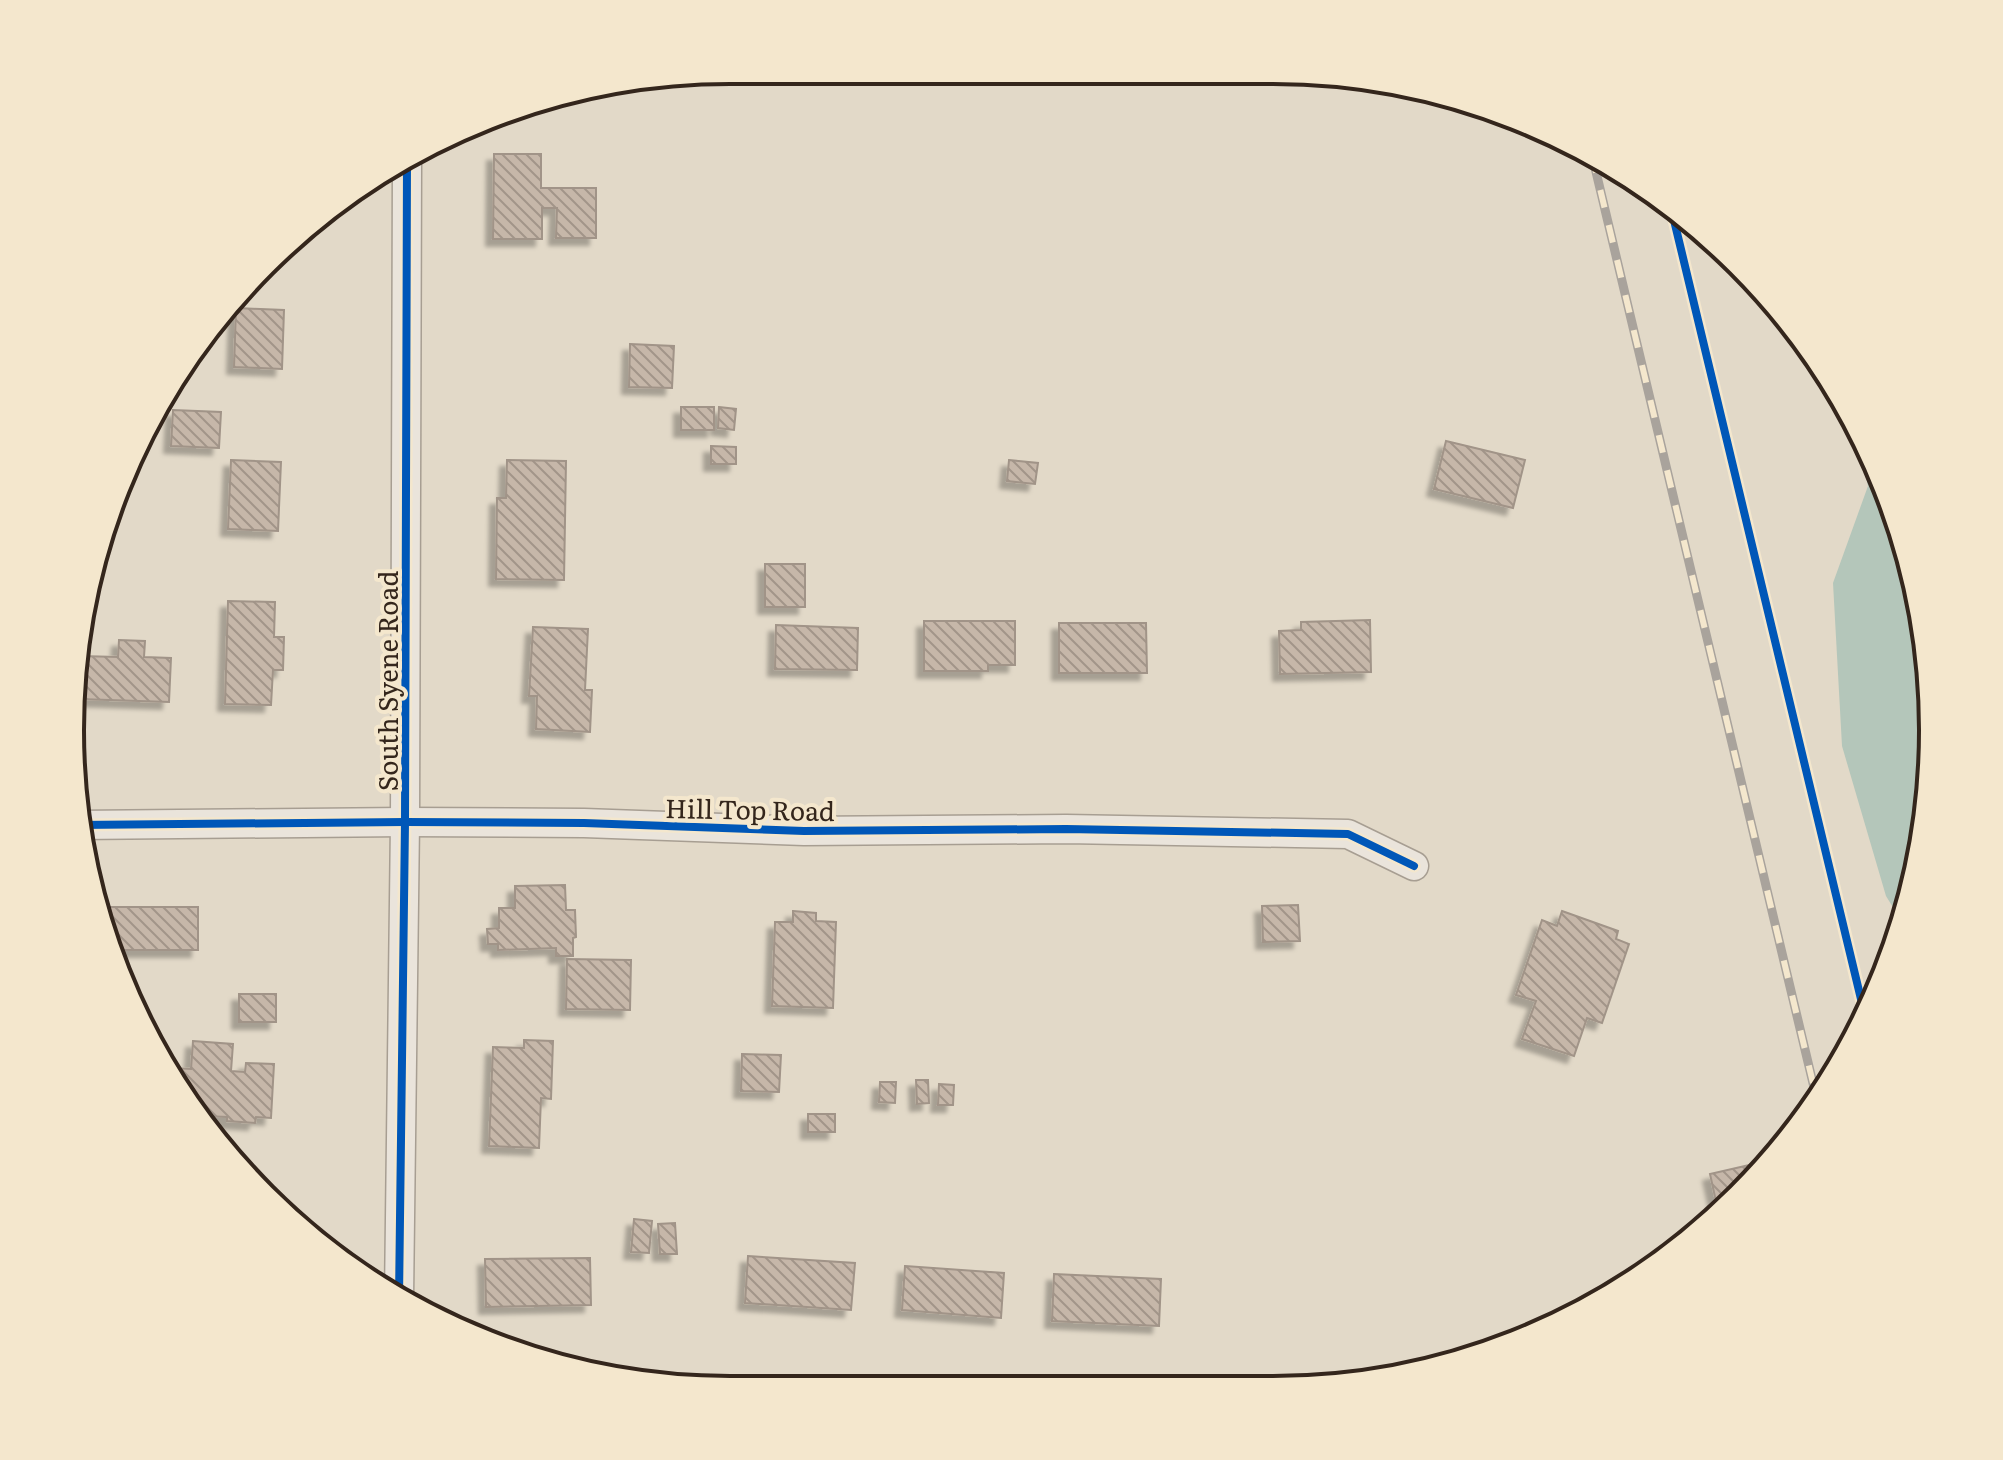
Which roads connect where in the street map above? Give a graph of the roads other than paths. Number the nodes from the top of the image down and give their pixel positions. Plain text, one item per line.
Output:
1 (407, 171) edge
2 (405, 822) junction
3 (92, 825) edge
4 (1414, 866) dead end
5 (399, 1284) edge

1 - 2 street, South Syene Road
2 - 3 street, Hill Top Road
2 - 4 street, Hill Top Road
2 - 5 street, South Syene Road

